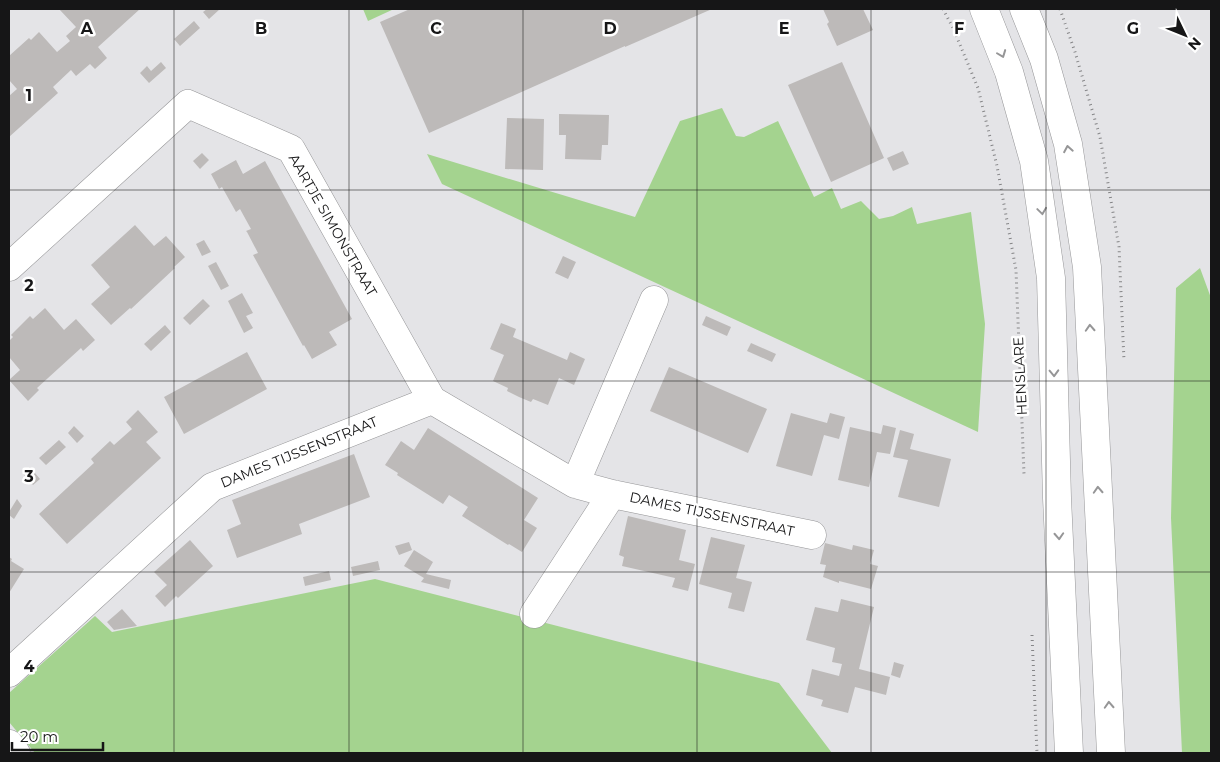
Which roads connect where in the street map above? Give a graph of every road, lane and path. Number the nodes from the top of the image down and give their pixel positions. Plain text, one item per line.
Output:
1 (943, 9) edge
2 (984, 9) edge
3 (1024, 9) edge
4 (9, 267) edge
5 (654, 300) dead end
6 (432, 400) junction
7 (1025, 477) dead end
8 (575, 484) junction
9 (612, 494) junction
10 (812, 535) dead end
11 (534, 614) dead end
12 (1032, 635) dead end
13 (9, 673) edge
14 (9, 744) edge
15 (16, 753) edge
16 (1037, 753) edge
17 (1069, 753) edge
18 (1111, 753) edge

1 - 7 path, HENSLARE
2 -> 17 street
18 -> 3 street
4 - 6 street, AARTJE SIMONSTRAAT
5 - 8 street
6 - 8 street, DAMES TIJSSENSTRAAT
6 - 13 street, DAMES TIJSSENSTRAAT
8 - 9 street, DAMES TIJSSENSTRAAT
9 - 10 street, DAMES TIJSSENSTRAAT
9 - 11 street, DAMES TIJSSENSTRAAT
12 - 16 path
14 - 15 street

